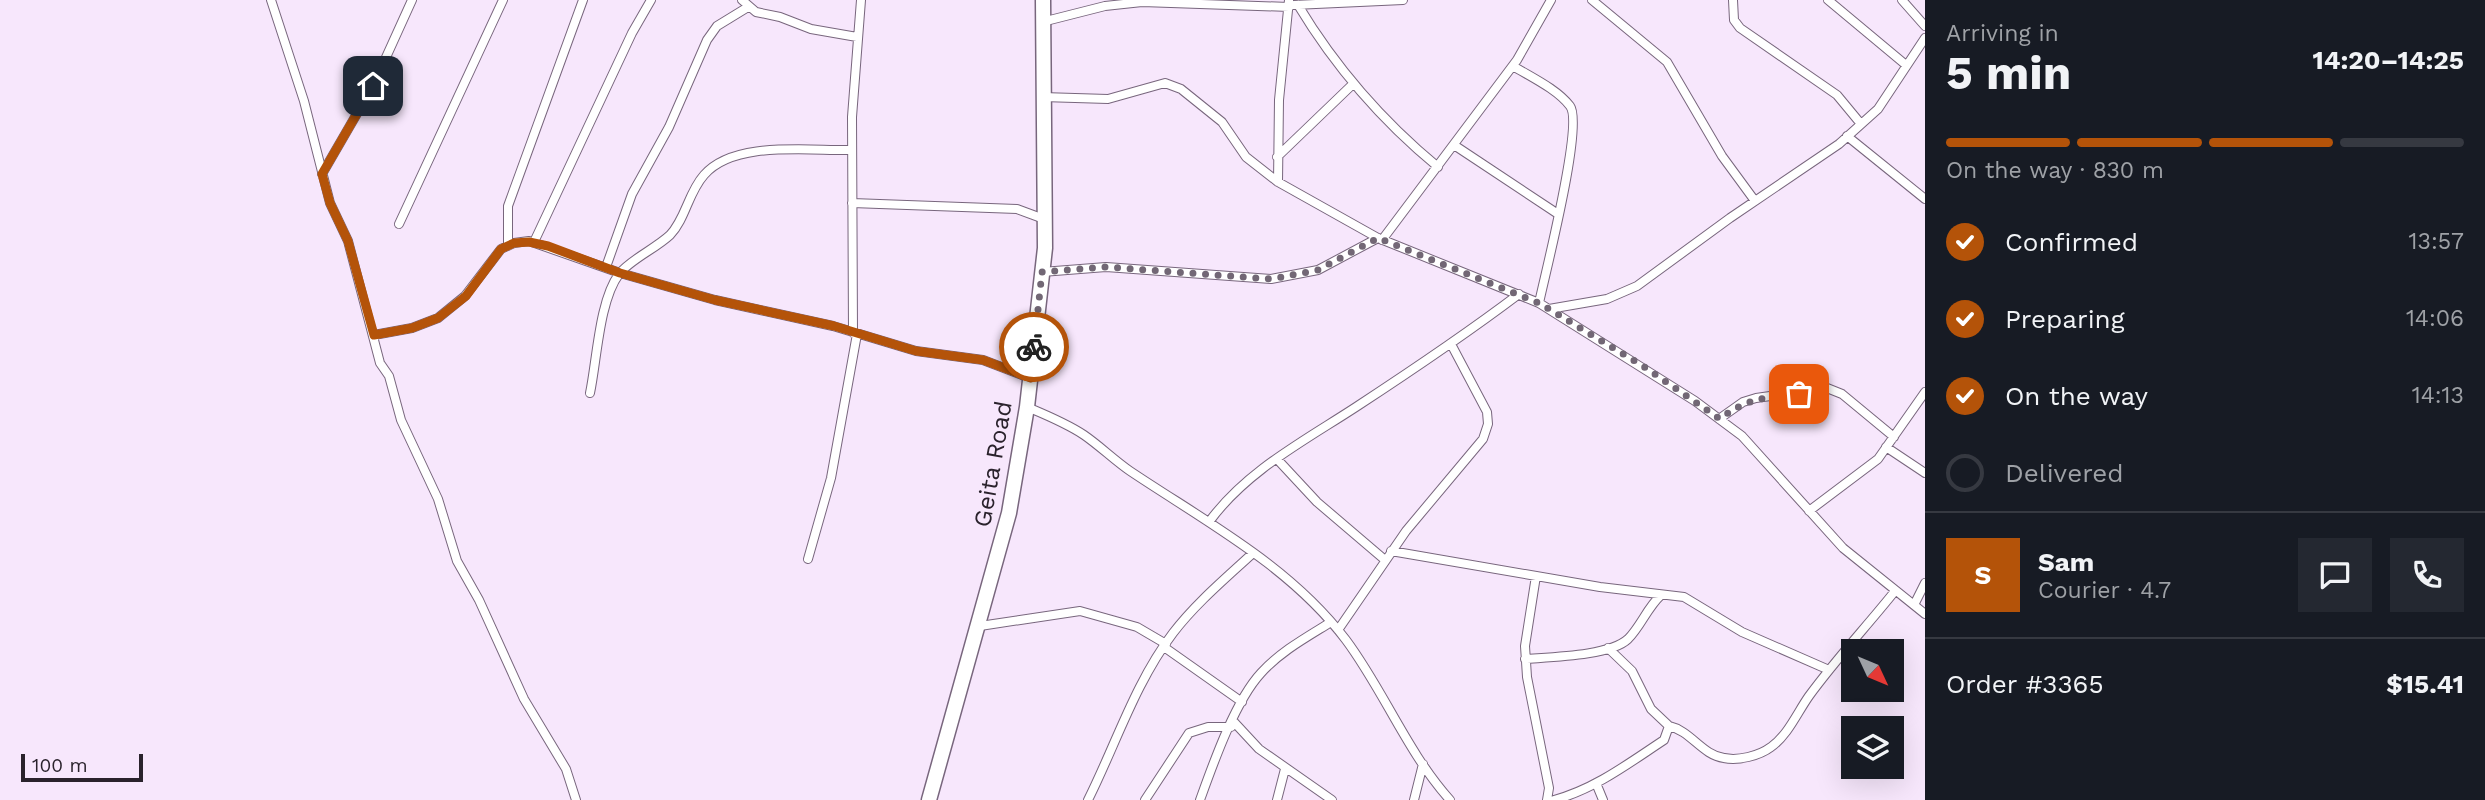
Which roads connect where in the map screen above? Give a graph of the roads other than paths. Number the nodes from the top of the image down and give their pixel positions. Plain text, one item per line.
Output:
1 (271, 0) edge
2 (412, 0) edge
3 (503, 0) edge
4 (583, 0) edge
5 (651, 0) edge
6 (861, 0) edge
7 (1043, 0) edge
8 (1403, 0) edge
9 (1552, 0) edge
10 (1592, 0) edge
11 (1733, 0) edge
12 (1828, 0) edge
13 (1902, 0) edge
14 (1205, 2) edge
15 (745, 4) edge
16 (1291, 4) edge
17 (1042, 22) junction
18 (1925, 26) edge
19 (858, 37) junction
20 (1925, 38) edge
21 (1906, 65) junction
22 (1513, 66) junction
23 (1353, 84) junction
24 (1042, 97) junction
25 (1861, 124) junction
26 (1847, 136) junction
27 (1454, 145) junction
28 (852, 150) junction
29 (1277, 157) junction
30 (1438, 167) junction
31 (322, 174) junction
32 (1278, 182) junction
33 (1925, 199) edge
34 (1755, 201) junction
35 (852, 203) junction
36 (1558, 214) junction
37 (1044, 219) junction
38 (399, 224) dead end
39 (1380, 239) junction
40 (534, 242) junction
41 (508, 246) junction
42 (606, 267) junction
43 (1042, 272) junction
44 (620, 273) junction
45 (1519, 294) junction
46 (1539, 303) junction
47 (1549, 309) junction
48 (855, 334) junction
49 (374, 335) junction
50 (1451, 344) junction
51 (1031, 378) junction
52 (590, 393) dead end
53 (1925, 393) edge
54 (1027, 407) junction
55 (1720, 419) junction
56 (1894, 437) junction
57 (1886, 447) junction
58 (1277, 459) junction
59 (1925, 473) edge
60 (1809, 511) junction
61 (1209, 523) junction
62 (1391, 551) junction
63 (1253, 552) junction
64 (808, 559) dead end
65 (1385, 560) junction
66 (1536, 576) junction
67 (1925, 583) edge
68 (1895, 591) junction
69 (1661, 594) junction
70 (1914, 605) junction
71 (1925, 614) edge
72 (1331, 622) junction
73 (980, 626) junction
74 (1338, 630) junction
75 (1165, 646) junction
76 (1608, 648) junction
77 (1525, 659) junction
78 (1829, 670) junction
79 (1242, 702) junction
80 (1232, 724) junction
81 (1669, 726) junction
82 (1423, 764) junction
83 (1285, 769) junction
84 (1596, 783) junction
85 (576, 800) edge
86 (929, 800) edge
87 (1088, 800) edge
88 (1145, 800) edge
89 (1200, 800) edge
90 (1278, 800) edge
91 (1332, 800) edge
92 (1414, 800) edge
93 (1450, 800) edge
94 (1547, 800) edge
95 (1554, 800) edge
96 (1603, 800) edge

1 - 31 street
2 - 31 street
3 - 38 street
4 - 41 street
5 - 40 street
6 - 19 street
7 - 17 highway, Geita Road
8 - 16 street
9 - 22 street
10 - 34 street
11 - 25 street
12 - 21 street
13 - 18 street
14 - 16 street
14 - 17 street
15 - 19 street
15 - 42 street
16 - 23 street
16 - 29 street
17 - 24 highway, Geita Road
19 - 28 street
20 - 21 street
21 - 25 street
22 - 27 street
22 - 36 street
23 - 29 street
23 - 30 street
24 - 32 street
24 - 37 highway, Geita Road
25 - 26 street
26 - 33 street
26 - 34 street
27 - 30 street
27 - 36 street
28 - 35 street
28 - 44 street
29 - 32 street
30 - 39 street
31 - 49 street
32 - 39 street
34 - 47 street
35 - 37 street
35 - 48 street
36 - 46 street
37 - 43 highway, Geita Road
39 - 43 street
39 - 45 street
40 - 41 street
40 - 42 street
41 - 49 street
42 - 44 street
43 - 51 highway, Geita Road
44 - 48 street
44 - 52 street
45 - 46 street
45 - 50 street
46 - 47 street
47 - 55 street
48 - 51 street
48 - 64 street
49 - 85 street
50 - 58 street
50 - 62 street
51 - 54 highway, Geita Road
53 - 56 street
54 - 61 street
54 - 73 highway, Geita Road
55 - 56 street
55 - 60 street
56 - 57 street
57 - 59 street
57 - 60 street
58 - 61 street
58 - 65 street
60 - 68 street
61 - 63 street
62 - 65 street
62 - 66 street
63 - 72 street
63 - 75 street
65 - 74 street
66 - 69 street
66 - 77 street
67 - 70 street
68 - 70 street
68 - 78 street
69 - 76 street
69 - 78 street
70 - 71 street
72 - 74 street
72 - 79 street
73 - 75 street
73 - 86 highway, Geita Road
74 - 82 street
75 - 79 street
75 - 87 street
76 - 77 street
76 - 81 street
77 - 94 street
78 - 81 street
79 - 80 street
80 - 83 street
80 - 88 street
80 - 89 street
81 - 84 street
82 - 92 street
82 - 93 street
83 - 90 street
83 - 91 street
84 - 95 street
84 - 96 street

